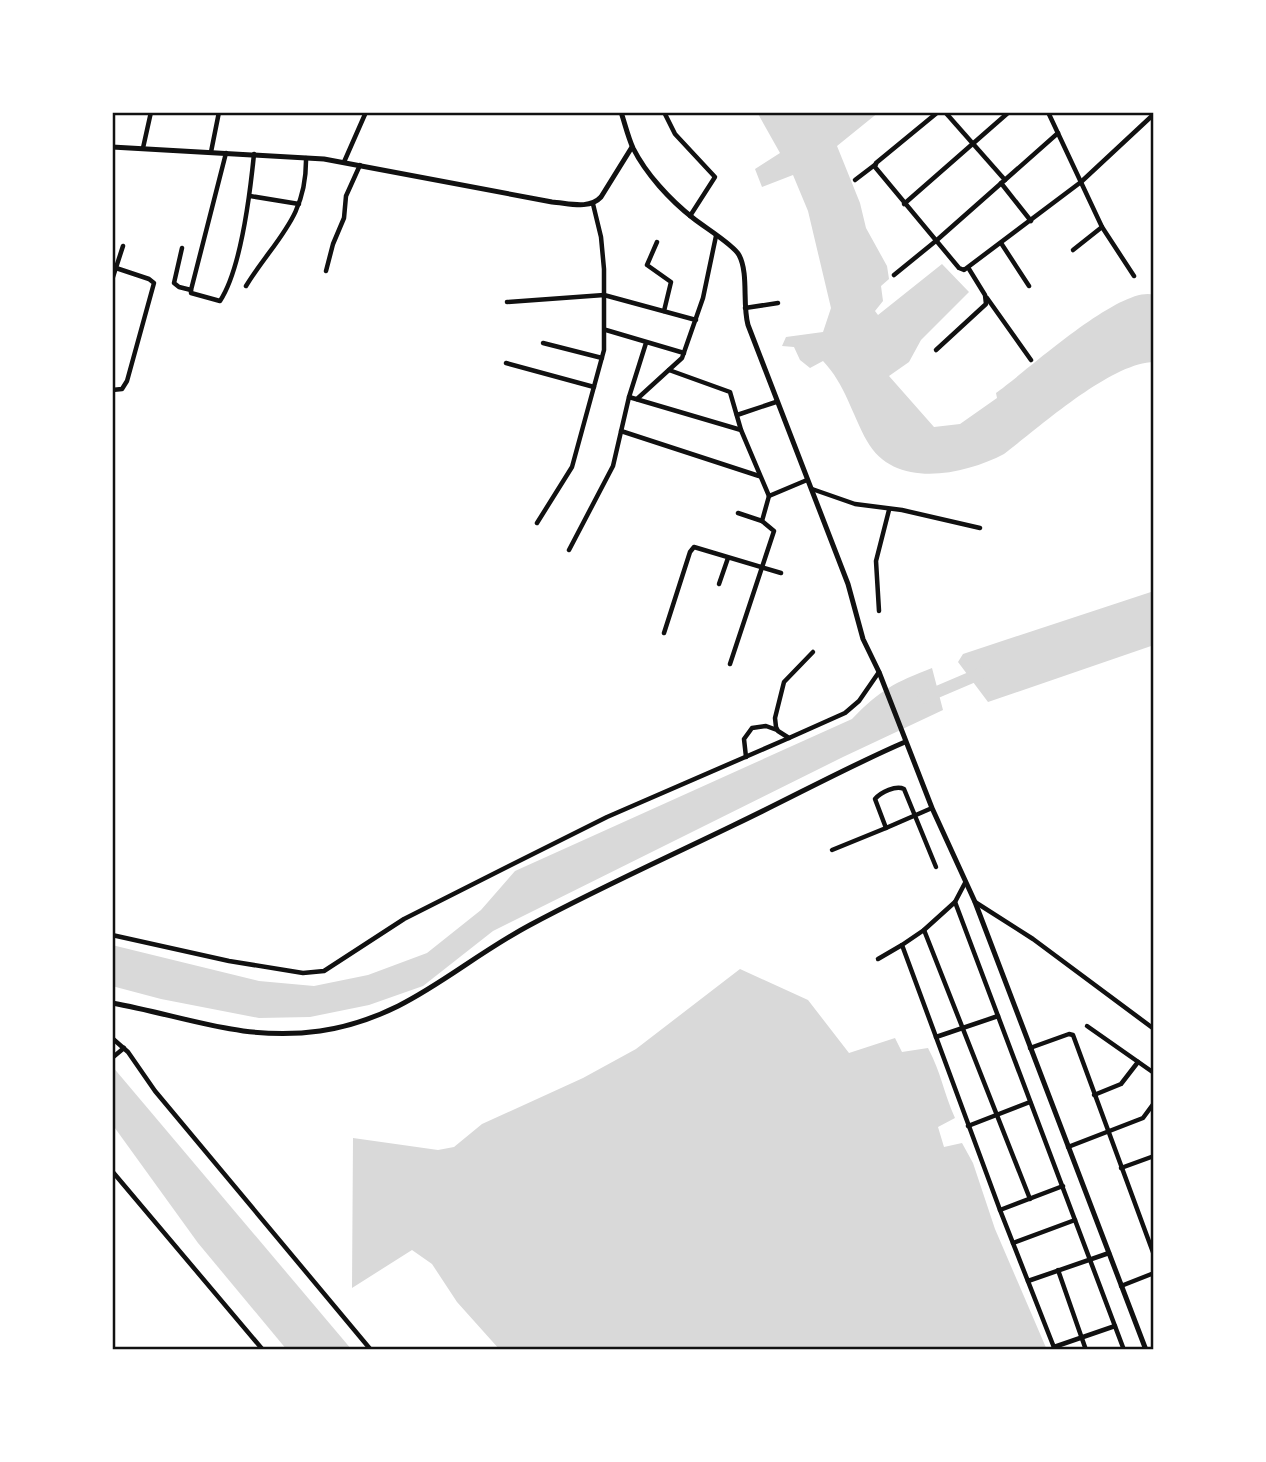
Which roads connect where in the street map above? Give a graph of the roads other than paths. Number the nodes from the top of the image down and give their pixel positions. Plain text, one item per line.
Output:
1 (150, 112) edge
2 (219, 112) edge
3 (366, 112) edge
4 (621, 112) edge
5 (664, 112) edge
6 (938, 112) edge
7 (945, 112) edge
8 (1009, 112) edge
9 (1048, 112) edge
10 (1154, 114) edge
11 (1058, 133) junction
12 (973, 144) junction
13 (112, 147) edge
14 (632, 147) junction
15 (143, 148) junction
16 (211, 152) junction
17 (226, 152) junction
18 (254, 154) junction
19 (306, 158) junction
20 (344, 162) junction
21 (876, 163) junction
22 (360, 166) junction
23 (855, 180) dead end
24 (1003, 182) junction
25 (1081, 182) junction
26 (250, 196) junction
27 (299, 204) junction
28 (593, 204) junction
29 (904, 204) junction
30 (690, 216) junction
31 (1031, 221) junction
32 (1102, 227) junction
33 (716, 236) junction
34 (937, 240) junction
35 (657, 242) dead end
36 (1001, 243) junction
37 (123, 246) dead end
38 (182, 248) dead end
39 (1073, 250) dead end
40 (116, 268) junction
41 (969, 269) junction
42 (326, 271) dead end
43 (894, 275) dead end
44 (1134, 276) dead end
45 (112, 280) edge
46 (246, 286) dead end
47 (1029, 286) dead end
48 (191, 290) junction
49 (604, 295) junction
50 (986, 297) junction
51 (507, 302) dead end
52 (778, 303) dead end
53 (744, 308) junction
54 (664, 311) junction
55 (696, 320) junction
56 (606, 330) junction
57 (543, 343) dead end
58 (646, 343) junction
59 (936, 350) dead end
60 (684, 354) junction
61 (602, 358) junction
62 (1031, 360) dead end
63 (506, 363) dead end
64 (669, 370) junction
65 (594, 387) junction
66 (112, 390) edge
67 (629, 397) junction
68 (637, 399) junction
69 (776, 402) junction
70 (737, 415) junction
71 (741, 430) junction
72 (621, 431) junction
73 (759, 476) junction
74 (807, 480) junction
75 (811, 489) junction
76 (769, 496) junction
77 (889, 510) junction
78 (738, 513) dead end
79 (762, 521) junction
80 (537, 523) dead end
81 (979, 528) dead end
82 (569, 550) dead end
83 (728, 558) junction
84 (762, 568) junction
85 (782, 573) dead end
86 (719, 584) dead end
87 (879, 611) dead end
88 (664, 634) dead end
89 (813, 652) dead end
90 (730, 664) dead end
91 (879, 673) junction
92 (778, 731) junction
93 (789, 738) junction
94 (905, 742) junction
95 (746, 757) junction
96 (932, 808) junction
97 (915, 815) junction
98 (886, 828) junction
99 (832, 850) dead end
100 (936, 867) dead end
101 (965, 883) junction
102 (956, 902) junction
103 (975, 902) junction
104 (924, 930) junction
105 (112, 935) edge
106 (902, 945) junction
107 (878, 959) dead end
108 (112, 1003) edge
109 (998, 1016) junction
110 (1087, 1026) dead end
111 (962, 1029) junction
112 (1154, 1029) edge
113 (936, 1037) junction
114 (112, 1038) edge
115 (1030, 1048) junction
116 (123, 1049) junction
117 (112, 1058) edge
118 (1138, 1062) junction
119 (1154, 1073) edge
120 (1094, 1095) junction
121 (1030, 1102) junction
122 (1154, 1103) edge
123 (998, 1115) junction
124 (968, 1126) junction
125 (1107, 1133) junction
126 (1068, 1147) junction
127 (1153, 1159) edge
128 (1121, 1167) junction
129 (112, 1171) edge
130 (1063, 1186) junction
131 (1030, 1199) junction
132 (1000, 1210) junction
133 (1075, 1220) junction
134 (1013, 1243) junction
135 (1109, 1253) junction
136 (1154, 1255) edge
137 (1088, 1260) junction
138 (1058, 1270) junction
139 (1154, 1273) edge
140 (1028, 1281) junction
141 (1121, 1286) junction
142 (1115, 1326) junction
143 (1082, 1338) junction
144 (1055, 1349) edge
145 (263, 1350) edge
146 (371, 1350) edge
147 (1086, 1350) edge
148 (1124, 1350) edge
149 (1146, 1350) edge

1 - 15 street
2 - 16 street
3 - 20 street
4 - 14 street
5 - 30 street
6 - 21 street
7 - 12 street
8 - 12 street
9 - 11 street
10 - 25 street
11 - 24 street
11 - 25 street
12 - 24 street
12 - 29 street
13 - 15 street
14 - 28 street
14 - 30 street
15 - 16 street
16 - 17 street
17 - 18 street
17 - 48 street
18 - 19 street
18 - 26 street
19 - 20 street
19 - 27 street
20 - 22 street
21 - 23 street
21 - 29 street
22 - 28 street
22 - 42 street
24 - 31 street
24 - 34 street
25 - 31 street
25 - 32 street
26 - 27 street
26 - 48 street
27 - 46 street
28 - 49 street
29 - 34 street
30 - 33 street
31 - 36 street
32 - 39 street
32 - 44 street
33 - 53 street
33 - 55 street
34 - 41 street
34 - 43 street
35 - 54 street
36 - 41 street
36 - 47 street
37 - 40 street
38 - 48 street
40 - 45 street
40 - 66 street
41 - 50 street
49 - 51 street
49 - 54 street
49 - 56 street
50 - 59 street
50 - 62 street
52 - 53 street
53 - 69 street
54 - 55 street
55 - 60 street
56 - 58 street
56 - 61 street
57 - 61 street
58 - 60 street
58 - 67 street
60 - 64 street
61 - 65 street
63 - 65 street
64 - 68 street
64 - 70 street
65 - 80 street
67 - 68 street
67 - 72 street
68 - 71 street
69 - 70 street
69 - 74 street
70 - 71 street
71 - 73 street
72 - 73 street
72 - 82 street
73 - 76 street
74 - 75 street
74 - 76 street
75 - 77 street
75 - 91 street
76 - 79 street
77 - 81 street
77 - 87 street
78 - 79 street
79 - 84 street
83 - 84 street
83 - 86 street
83 - 88 street
84 - 85 street
84 - 90 street
89 - 92 street
91 - 93 street
91 - 94 street
92 - 93 street
92 - 95 street
93 - 95 street
94 - 96 street
94 - 108 street
95 - 105 street
96 - 97 street
96 - 101 street
97 - 98 street
97 - 98 street
97 - 100 street
98 - 99 street
101 - 102 street
101 - 103 street
102 - 104 street
102 - 109 street
103 - 112 street
103 - 115 street
104 - 106 street
104 - 111 street
106 - 107 street
106 - 113 street
109 - 111 street
109 - 121 street
110 - 118 street
111 - 113 street
111 - 123 street
113 - 124 street
114 - 116 street
115 - 120 street
115 - 126 street
116 - 117 street
116 - 146 street
118 - 119 street
118 - 120 street
120 - 125 street
121 - 123 street
121 - 130 street
122 - 125 street
123 - 124 street
123 - 131 street
124 - 132 street
125 - 126 street
125 - 128 street
126 - 135 street
127 - 128 street
128 - 136 street
129 - 145 street
130 - 131 street
130 - 133 street
131 - 132 street
132 - 134 street
133 - 134 street
133 - 137 street
134 - 140 street
135 - 137 street
135 - 141 street
137 - 138 street
137 - 142 street
138 - 140 street
138 - 143 street
139 - 141 street
140 - 144 street
141 - 149 street
142 - 143 street
142 - 148 street
143 - 144 street
143 - 147 street

